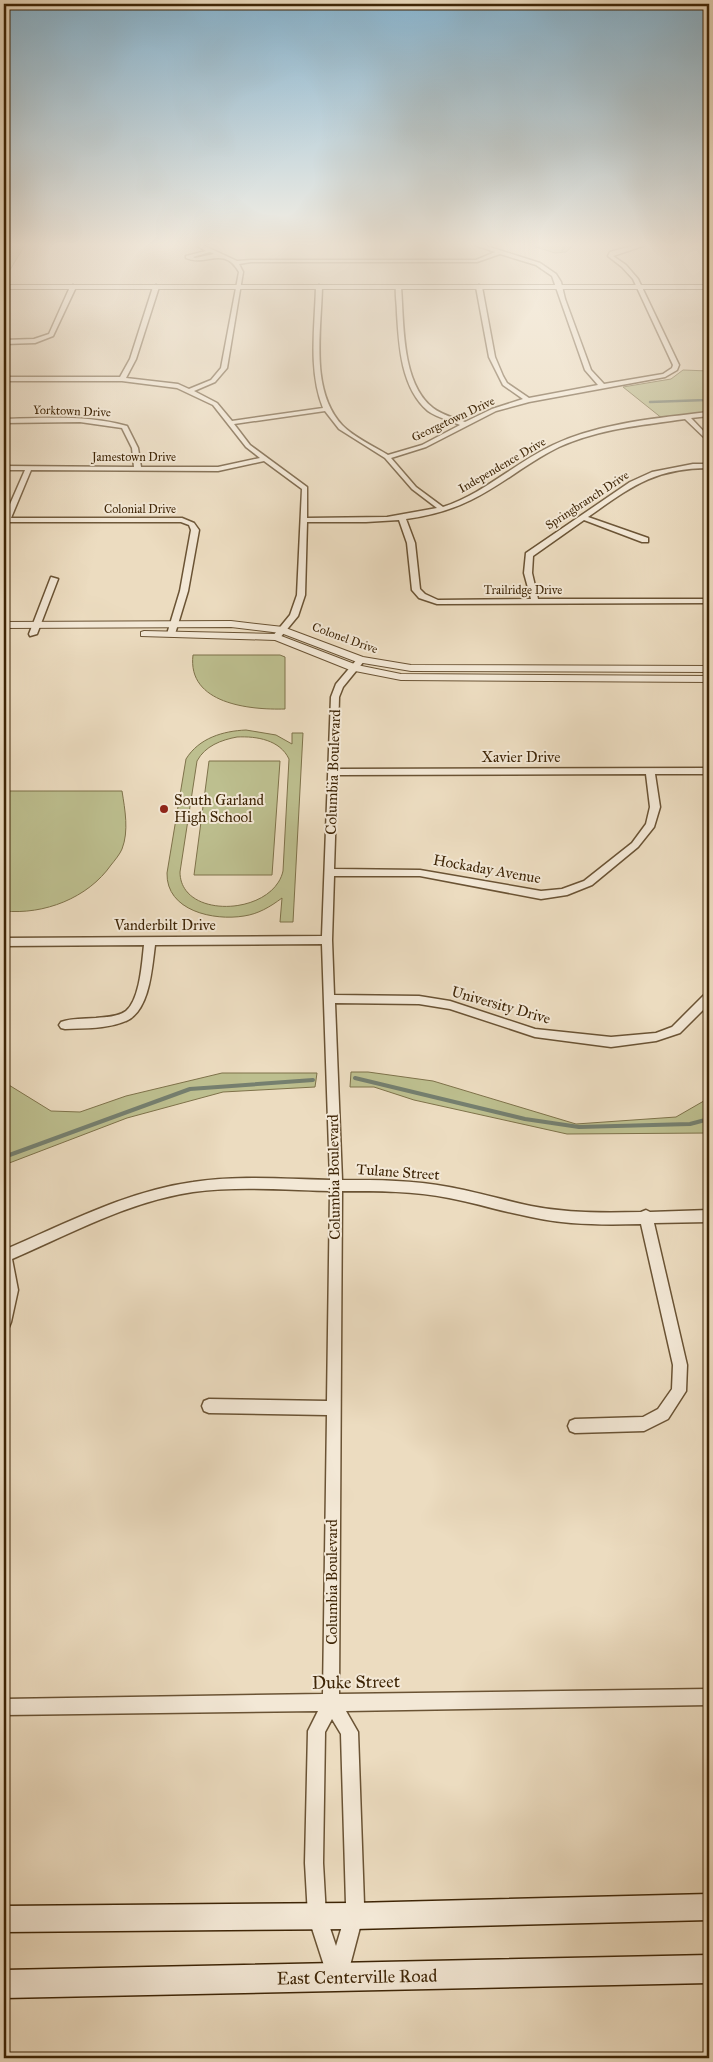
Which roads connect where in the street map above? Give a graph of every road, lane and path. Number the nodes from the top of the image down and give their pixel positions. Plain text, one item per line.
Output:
1 (40, 339) edge
2 (140, 339) edge
3 (229, 339) edge
4 (318, 339) edge
5 (403, 339) edge
6 (489, 339) edge
7 (577, 339) edge
8 (663, 339) edge
9 (4, 342) edge
10 (4, 379) edge
11 (122, 379) junction
12 (602, 386) junction
13 (190, 391) junction
14 (528, 400) junction
15 (326, 409) junction
16 (709, 414) edge
17 (686, 417) junction
18 (4, 421) edge
19 (230, 423) junction
20 (464, 424) junction
21 (709, 440) edge
22 (387, 457) junction
23 (263, 459) junction
24 (709, 466) edge
25 (4, 468) edge
26 (29, 468) junction
27 (138, 468) junction
28 (442, 510) junction
29 (401, 517) junction
30 (582, 517) junction
31 (6, 520) edge
32 (303, 520) junction
33 (645, 540) dead end
34 (54, 579) dead end
35 (536, 601) junction
36 (709, 601) edge
37 (4, 625) edge
38 (173, 629) junction
39 (34, 630) junction
40 (280, 634) junction
41 (4, 635) edge
42 (357, 664) junction
43 (709, 669) edge
44 (709, 679) edge
45 (650, 771) junction
46 (709, 771) edge
47 (334, 772) junction
48 (329, 872) junction
49 (150, 940) junction
50 (327, 940) junction
51 (4, 942) edge
52 (709, 997) edge
53 (329, 999) junction
54 (65, 1025) dead end
55 (336, 1185) junction
56 (646, 1216) junction
57 (709, 1216) edge
58 (4, 1256) edge
59 (4, 1322) edge
60 (209, 1406) dead end
61 (333, 1408) junction
62 (575, 1426) dead end
63 (709, 1697) edge
64 (331, 1702) junction
65 (4, 1708) edge
66 (709, 1907) edge
67 (317, 1916) junction
68 (354, 1916) junction
69 (4, 1919) edge
70 (709, 1969) edge
71 (338, 1977) junction
72 (4, 1984) edge

1 - 9 street
2 - 11 street
3 - 13 street
4 - 15 street
5 - 20 street
6 - 14 street
7 - 12 street
8 - 12 street, Georgetown Drive
10 - 11 street
11 - 13 street
12 - 14 street, Georgetown Drive
13 - 19 street
14 - 20 street, Georgetown Drive
15 - 19 street
15 - 22 street
16 - 17 street, Independence Drive
17 - 21 street
17 - 28 street, Independence Drive
18 - 27 street, Yorktown Drive
19 - 23 street
20 - 22 street, Georgetown Drive
22 - 28 street
23 - 27 street, Jamestown Drive
23 - 32 street
24 - 30 street, Springbranch Drive
25 - 26 street, Jamestown Drive
26 - 27 street, Jamestown Drive
26 - 31 street
28 - 29 street, Independence Drive
29 - 32 street, Independence Drive
29 - 35 street, Trailridge Drive
30 - 33 street
30 - 35 street, Springbranch Drive
31 - 38 street, Colonial Drive
32 - 40 street
34 - 39 street
35 - 36 street, Trailridge Drive
37 - 39 street, Colonel Drive
38 - 39 street, Colonel Drive
38 - 40 street, Colonel Drive
39 - 41 street, Colonel Drive
40 - 42 street, Colonel Drive
42 - 43 street, Colonel Drive
42 - 44 street, Colonel Drive
42 - 47 street, Columbia Boulevard
45 - 46 street, Xavier Drive
45 - 47 street, Xavier Drive
45 - 48 street, Hockaday Avenue
47 - 48 street, Columbia Boulevard
48 - 50 street, Columbia Boulevard
49 - 50 street, Vanderbilt Drive
49 - 51 street, Vanderbilt Drive
49 - 54 street
50 - 53 street, Columbia Boulevard
52 - 53 street, University Drive
53 - 55 street, Columbia Boulevard
55 - 56 street, Tulane Street
55 - 58 street, Tulane Street
55 - 61 street, Columbia Boulevard
56 - 57 street, Tulane Street
56 - 62 street
58 - 59 street
60 - 61 street
61 - 64 street, Columbia Boulevard
63 - 64 street, Duke Street
64 - 65 street, Duke Street
64 - 67 street, Columbia Boulevard
64 - 68 street
66 - 68 main road
67 - 68 main road
67 - 69 main road
67 - 71 street, Columbia Boulevard
68 - 71 street
70 - 71 main road, East Centerville Road
71 - 72 main road, East Centerville Road

